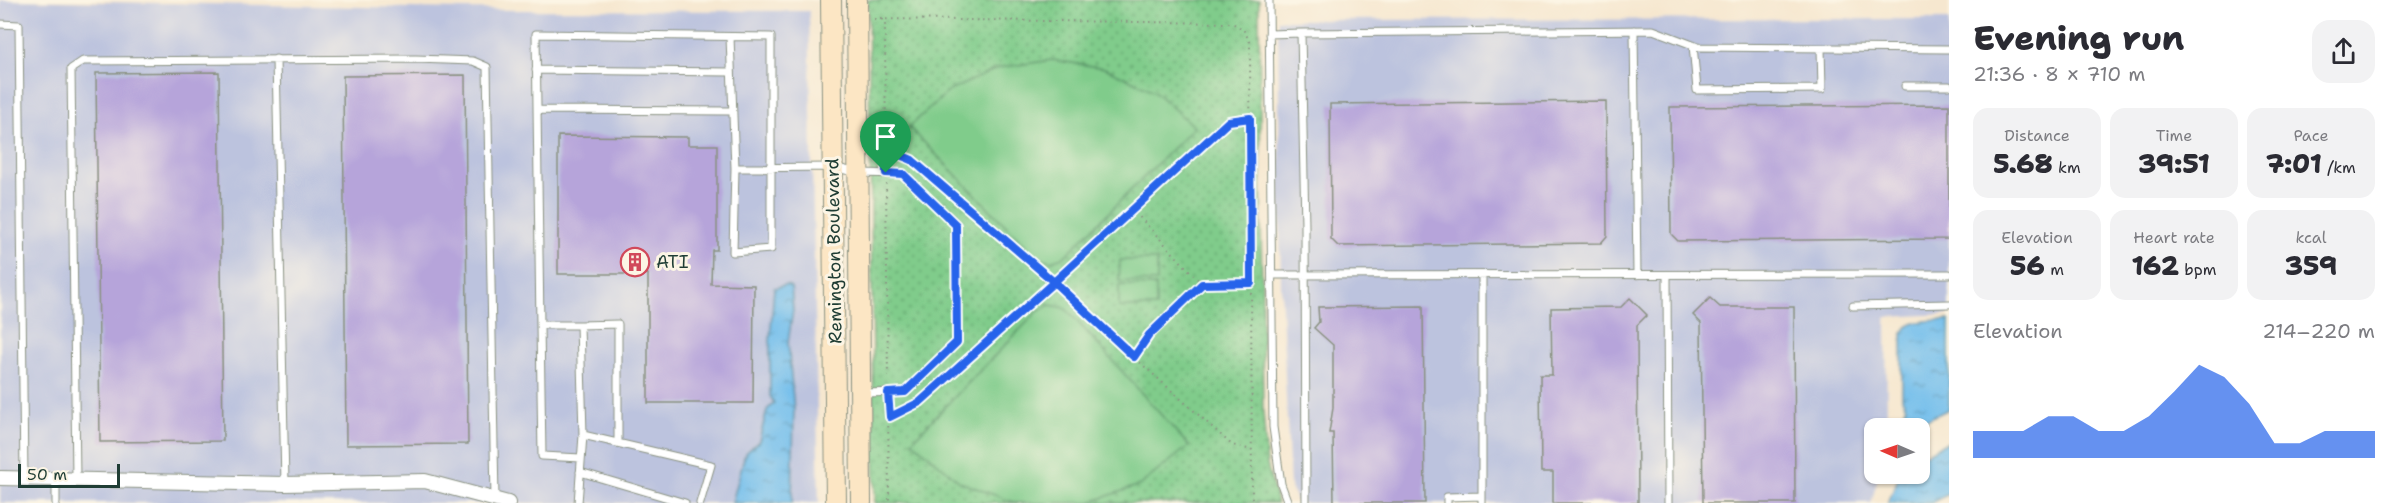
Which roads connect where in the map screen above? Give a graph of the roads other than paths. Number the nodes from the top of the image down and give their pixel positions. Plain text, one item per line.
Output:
1 (831, 0) edge
2 (857, 0) edge
3 (1269, 0) edge
4 (0, 24) edge
5 (1634, 30) junction
6 (1301, 33) junction
7 (1269, 34) junction
8 (730, 37) junction
9 (1693, 45) junction
10 (1821, 48) junction
11 (1949, 49) edge
12 (276, 59) junction
13 (536, 70) junction
14 (730, 72) junction
15 (1905, 86) dead end
16 (1949, 86) edge
17 (537, 110) junction
18 (731, 111) junction
19 (833, 167) junction
20 (735, 168) junction
21 (772, 169) junction
22 (858, 173) junction
23 (1949, 274) edge
24 (1272, 275) junction
25 (1306, 275) junction
26 (1482, 275) junction
27 (1637, 275) junction
28 (1667, 275) junction
29 (1949, 304) edge
30 (1853, 306) dead end
31 (580, 325) junction
32 (540, 326) junction
33 (860, 393) junction
34 (583, 435) junction
35 (618, 443) junction
36 (581, 458) junction
37 (580, 472) junction
38 (0, 478) edge
39 (24, 478) junction
40 (56, 478) junction
41 (76, 479) junction
42 (285, 484) junction
43 (1482, 499) edge
44 (501, 501) edge
45 (56, 503) edge
46 (578, 503) edge
47 (685, 503) edge
48 (700, 503) edge
49 (836, 503) edge
50 (861, 503) edge
51 (1288, 503) edge
52 (1306, 503) edge
53 (1447, 503) edge
54 (1668, 503) edge

1 - 19 street, Remington Boulevard
2 - 22 street, Remington Boulevard
3 - 7 lane
4 - 39 lane
5 - 6 lane
5 - 9 lane
5 - 27 lane
6 - 7 lane
6 - 25 lane
7 - 24 lane
8 - 13 lane
8 - 14 lane
8 - 21 lane
9 - 10 lane
9 - 10 lane
10 - 11 lane
12 - 41 lane
12 - 42 lane
12 - 44 lane
13 - 14 lane
13 - 17 lane
14 - 18 lane
15 - 16 lane
17 - 18 lane
17 - 32 lane
18 - 20 lane
19 - 21 lane
19 - 22 lane
19 - 49 street, Remington Boulevard
20 - 21 lane
20 - 21 lane
22 - 33 street, Remington Boulevard
22 - 33 lane
23 - 28 lane
24 - 25 lane
24 - 51 lane
25 - 26 lane
25 - 52 lane
26 - 27 lane
26 - 43 lane
27 - 28 lane
28 - 54 lane
29 - 30 lane
31 - 32 lane
31 - 34 lane
31 - 35 lane
32 - 36 lane
33 - 50 street, Remington Boulevard
34 - 35 lane
34 - 36 lane
35 - 48 lane
36 - 37 lane
37 - 46 lane
37 - 47 lane
38 - 39 street
39 - 40 street
40 - 41 street
40 - 45 lane
41 - 42 street
42 - 44 street
43 - 53 lane

